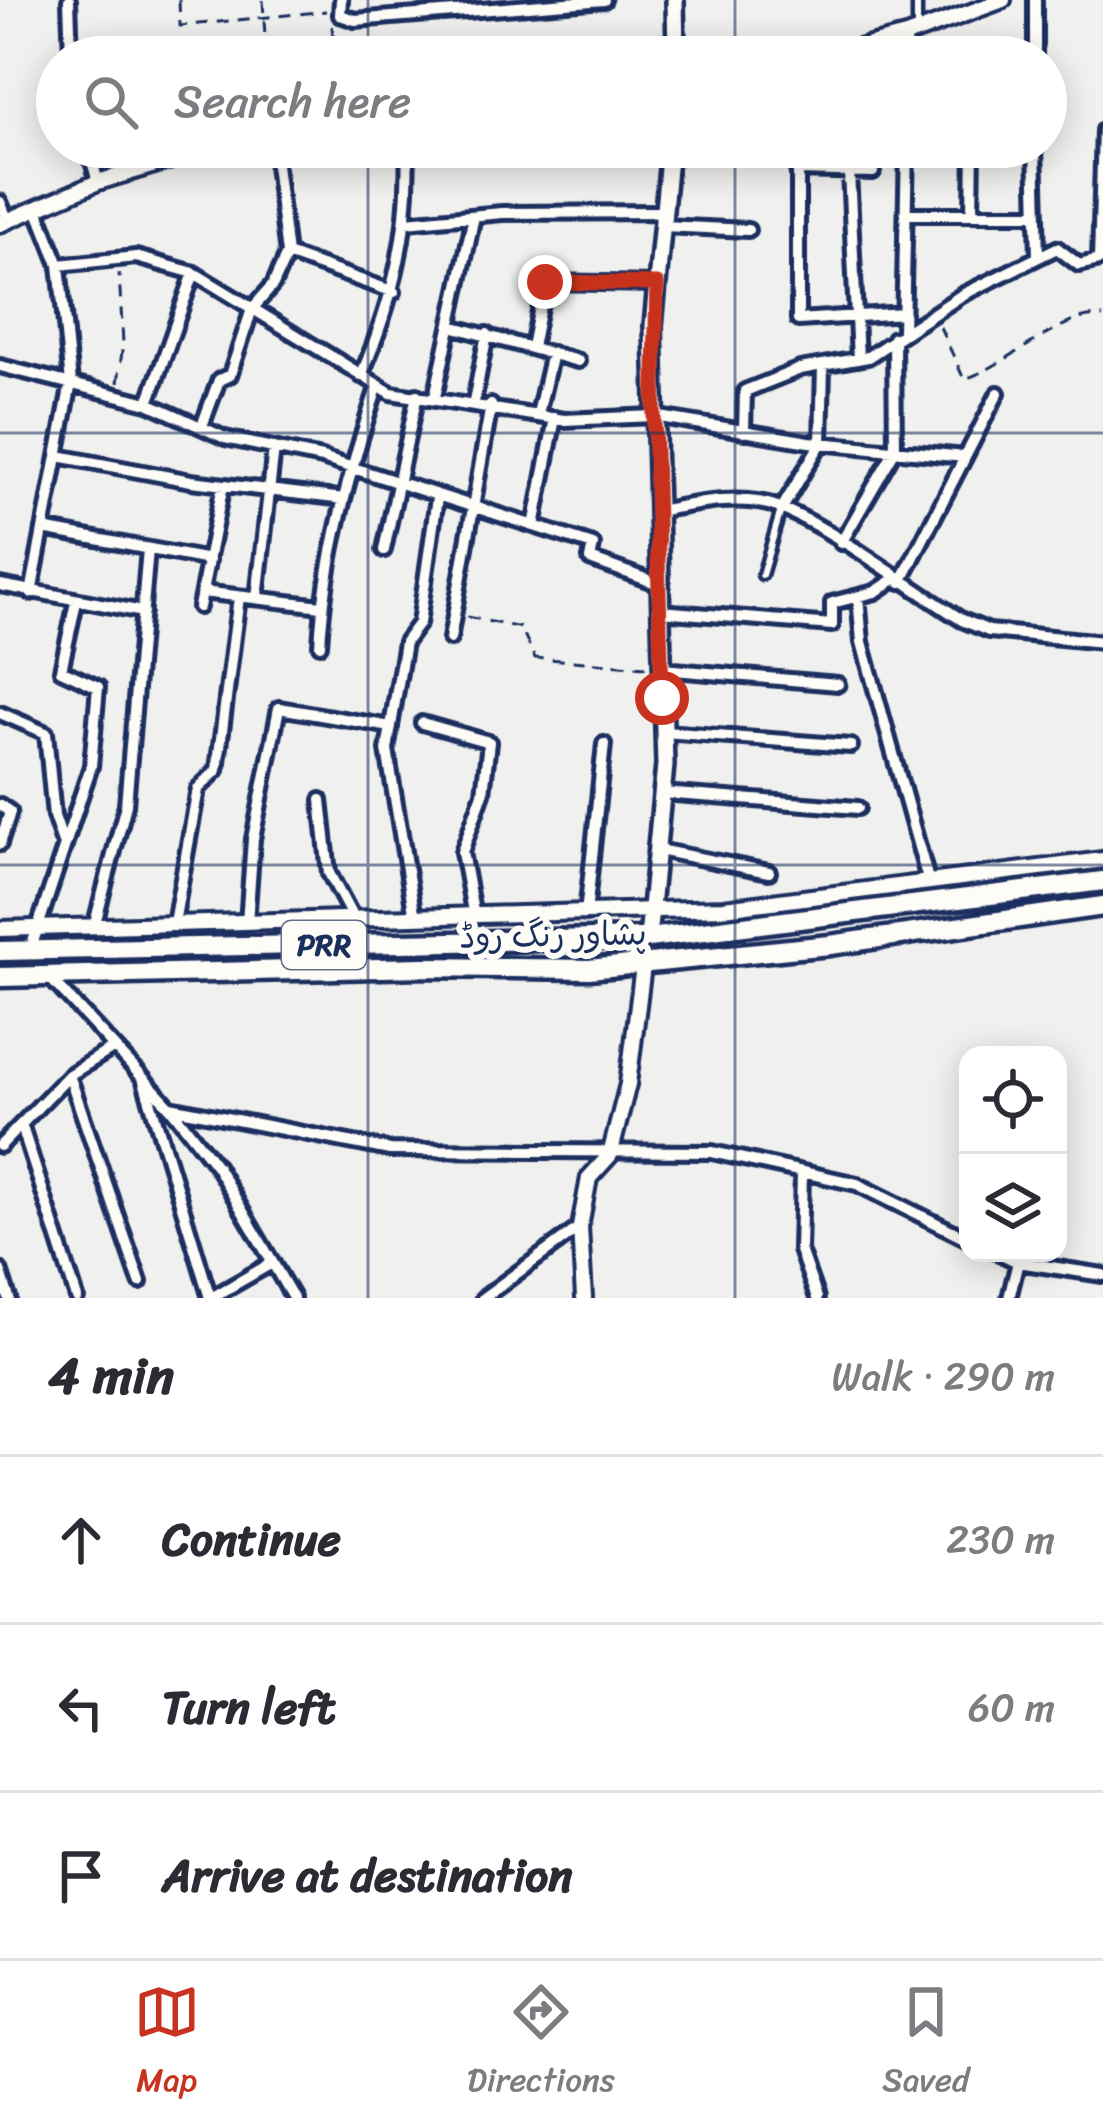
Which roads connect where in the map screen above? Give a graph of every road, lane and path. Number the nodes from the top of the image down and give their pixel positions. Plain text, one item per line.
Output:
1 (69, 0) edge
2 (179, 0) edge
3 (263, 0) edge
4 (341, 0) edge
5 (421, 0) edge
6 (604, 0) edge
7 (675, 0) edge
8 (917, 0) edge
9 (1004, 0) edge
10 (1035, 0) edge
11 (972, 6) edge
12 (420, 15) junction
13 (264, 16) junction
14 (912, 34) junction
15 (70, 36) edge
16 (265, 36) edge
17 (334, 36) edge
18 (676, 36) edge
19 (904, 36) edge
20 (1035, 36) edge
21 (1103, 130) edge
22 (94, 168) edge
23 (145, 168) edge
24 (276, 168) edge
25 (407, 168) edge
26 (668, 168) edge
27 (907, 168) edge
28 (973, 168) edge
29 (1035, 168) edge
30 (797, 170) joint
31 (849, 171) junction
32 (873, 172) dead end
33 (98, 182) junction
34 (0, 202) edge
35 (37, 208) junction
36 (906, 214) junction
37 (972, 214) junction
38 (1035, 214) junction
39 (474, 216) junction
40 (663, 219) junction
41 (4, 222) edge
42 (406, 222) junction
43 (748, 230) dead end
44 (287, 254) junction
45 (1038, 257) junction
46 (118, 259) junction
47 (1101, 260) edge
48 (59, 265) junction
49 (194, 274) junction
50 (657, 284) junction
51 (394, 292) junction
52 (252, 309) junction
53 (904, 313) junction
54 (934, 313) junction
55 (853, 316) junction
56 (1103, 317) edge
57 (451, 326) junction
58 (487, 334) junction
59 (899, 335) junction
60 (532, 347) junction
61 (552, 353) junction
62 (858, 359) junction
63 (578, 361) dead end
64 (823, 367) junction
65 (1, 369) edge
66 (361, 376) junction
67 (71, 383) junction
68 (378, 385) junction
69 (998, 393) dead end
70 (116, 395) junction
71 (417, 395) junction
72 (435, 397) junction
73 (474, 402) junction
74 (148, 403) junction
75 (491, 405) junction
76 (538, 414) junction
77 (654, 416) junction
78 (555, 418) junction
79 (202, 426) junction
80 (744, 432) junction
81 (821, 443) junction
82 (274, 448) junction
83 (895, 450) junction
84 (58, 456) junction
85 (965, 457) junction
86 (351, 467) junction
87 (398, 482) junction
88 (223, 485) junction
89 (271, 491) junction
90 (437, 498) junction
91 (344, 499) junction
92 (470, 508) junction
93 (781, 510) junction
94 (656, 511) junction
95 (534, 526) junction
96 (43, 529) junction
97 (841, 543) junction
98 (148, 549) junction
99 (384, 550) dead end
100 (208, 560) junction
101 (762, 575) dead end
102 (898, 581) junction
103 (659, 584) junction
104 (0, 585) edge
105 (202, 592) junction
106 (31, 593) junction
107 (239, 596) junction
108 (858, 597) junction
109 (257, 598) junction
110 (76, 602) junction
111 (322, 606) junction
112 (199, 607) dead end
113 (660, 610) junction
114 (143, 611) junction
115 (454, 614) junction
116 (450, 639) dead end
117 (1103, 642) edge
118 (320, 645) dead end
119 (662, 669) junction
120 (838, 684) dead end
121 (0, 713) edge
122 (422, 723) dead end
123 (391, 728) junction
124 (664, 732) junction
125 (604, 744) dead end
126 (851, 746) dead end
127 (662, 793) junction
128 (321, 800) dead end
129 (0, 805) edge
130 (857, 808) dead end
131 (63, 843) junction
132 (0, 844) edge
133 (658, 850) junction
134 (1103, 860) edge
135 (770, 872) dead end
136 (1103, 881) edge
137 (929, 884) junction
138 (1103, 906) edge
139 (652, 912) junction
140 (586, 914) junction
141 (474, 917) junction
142 (415, 918) junction
143 (354, 920) junction
144 (247, 922) junction
145 (174, 923) junction
146 (94, 927) junction
147 (35, 928) junction
148 (0, 929) edge
149 (649, 938) junction
150 (0, 951) edge
151 (30, 951) junction
152 (643, 966) junction
153 (0, 976) edge
154 (51, 979) junction
155 (113, 1048) junction
156 (69, 1076) junction
157 (143, 1078) junction
158 (170, 1107) junction
159 (22, 1127) junction
160 (0, 1146) edge
161 (610, 1155) junction
162 (802, 1174) junction
163 (580, 1227) junction
164 (959, 1235) edge
165 (1018, 1262) joint
166 (272, 1263) junction
167 (0, 1270) edge
168 (1103, 1275) edge
169 (140, 1282) dead end
170 (9, 1298) edge
171 (76, 1298) edge
172 (210, 1298) edge
173 (292, 1298) edge
174 (483, 1298) edge
175 (584, 1298) edge
176 (817, 1298) edge
177 (1009, 1298) edge

1 - 15 street
2 - 13 path
3 - 13 path
4 - 12 street
5 - 12 street
6 - 12 street
7 - 18 main road
8 - 14 lane
9 - 11 street
10 - 20 street
11 - 14 street
13 - 16 path
13 - 17 path
14 - 19 street
21 - 47 street
22 - 33 street
23 - 33 street
24 - 44 street
25 - 42 street
26 - 40 main road
27 - 36 street
28 - 37 street
29 - 38 street
30 - 31 street
30 - 55 street
31 - 32 street
31 - 55 street
33 - 35 street
34 - 41 street
35 - 41 street
35 - 48 street
36 - 37 street
36 - 53 street
37 - 38 street
38 - 45 street
39 - 40 street
39 - 42 street
39 - 57 street
40 - 43 street
40 - 50 main road
42 - 51 street
44 - 51 street
44 - 52 street
45 - 47 street
45 - 54 street
46 - 48 street
46 - 49 street
46 - 70 path
48 - 67 street
49 - 52 street
49 - 74 street
50 - 60 street
50 - 77 main road
51 - 66 street
52 - 66 street
52 - 79 street
53 - 55 street
53 - 59 street
54 - 56 path
54 - 59 street
55 - 62 street
57 - 58 street
57 - 72 street
58 - 60 street
58 - 73 street
59 - 62 street
59 - 83 street
60 - 61 street
61 - 63 street
61 - 76 street
62 - 64 street
64 - 80 street
64 - 81 street
65 - 67 street
66 - 68 street
67 - 70 street
67 - 84 street
68 - 71 street
68 - 86 street
69 - 85 street
70 - 74 street
71 - 72 street
71 - 87 street
72 - 73 street
73 - 75 street
74 - 79 street
75 - 76 street
75 - 92 street
76 - 78 street
77 - 78 street
77 - 80 street
77 - 94 main road
78 - 95 street
79 - 82 street
80 - 81 street
81 - 83 street
81 - 93 street
82 - 86 street
82 - 89 street
83 - 85 street
83 - 97 street
84 - 88 street
84 - 96 street
85 - 102 street
86 - 87 street
86 - 91 street
87 - 90 street
87 - 99 street
88 - 89 street
88 - 100 street
89 - 91 street
89 - 109 street
90 - 92 street
90 - 123 street
91 - 111 street
92 - 95 street
92 - 115 street
93 - 94 street
93 - 97 street
93 - 101 lane
94 - 103 main road
95 - 103 street
96 - 98 street
96 - 106 street
97 - 102 street
98 - 100 street
98 - 114 street
100 - 105 street
102 - 108 street
102 - 117 street
103 - 113 main road
104 - 106 street
105 - 107 street
105 - 112 street
106 - 110 street
107 - 109 street
107 - 145 street
108 - 113 street
108 - 137 street
109 - 111 street
110 - 114 street
110 - 131 street
111 - 118 street
113 - 119 main road
114 - 146 street
115 - 116 street
115 - 119 path
119 - 120 street
119 - 124 main road
121 - 131 street
122 - 141 street
123 - 142 street
123 - 144 street
124 - 126 street
124 - 127 main road
125 - 140 street
127 - 130 street
127 - 133 main road
128 - 143 street
129 - 132 street
131 - 147 street
133 - 135 street
133 - 139 main road
134 - 137 street
136 - 149 highway, پشاور رنگ روڈ / PRR
137 - 139 street
138 - 152 highway, پشاور رنگ روڈ / PRR
139 - 140 street
139 - 149 main road
140 - 141 street
141 - 142 street
142 - 143 street
143 - 144 street
144 - 145 street
145 - 146 street
146 - 147 street
147 - 148 street
147 - 151 street
149 - 151 highway, پشاور رنگ روڈ / PRR
150 - 151 highway, پشاور رنگ روڈ / PRR
152 - 154 highway, پشاور رنگ روڈ / PRR
152 - 161 street
153 - 154 highway, پشاور رنگ روڈ / PRR
154 - 155 street
155 - 156 street
155 - 157 street
156 - 159 street
156 - 169 street
157 - 158 street
157 - 172 street
158 - 161 street
158 - 166 street
159 - 160 street
159 - 171 street
161 - 162 street
161 - 163 street
162 - 164 street
162 - 176 street
163 - 174 street
163 - 175 street
165 - 168 street
165 - 177 street
166 - 172 street
166 - 173 street
167 - 170 street

